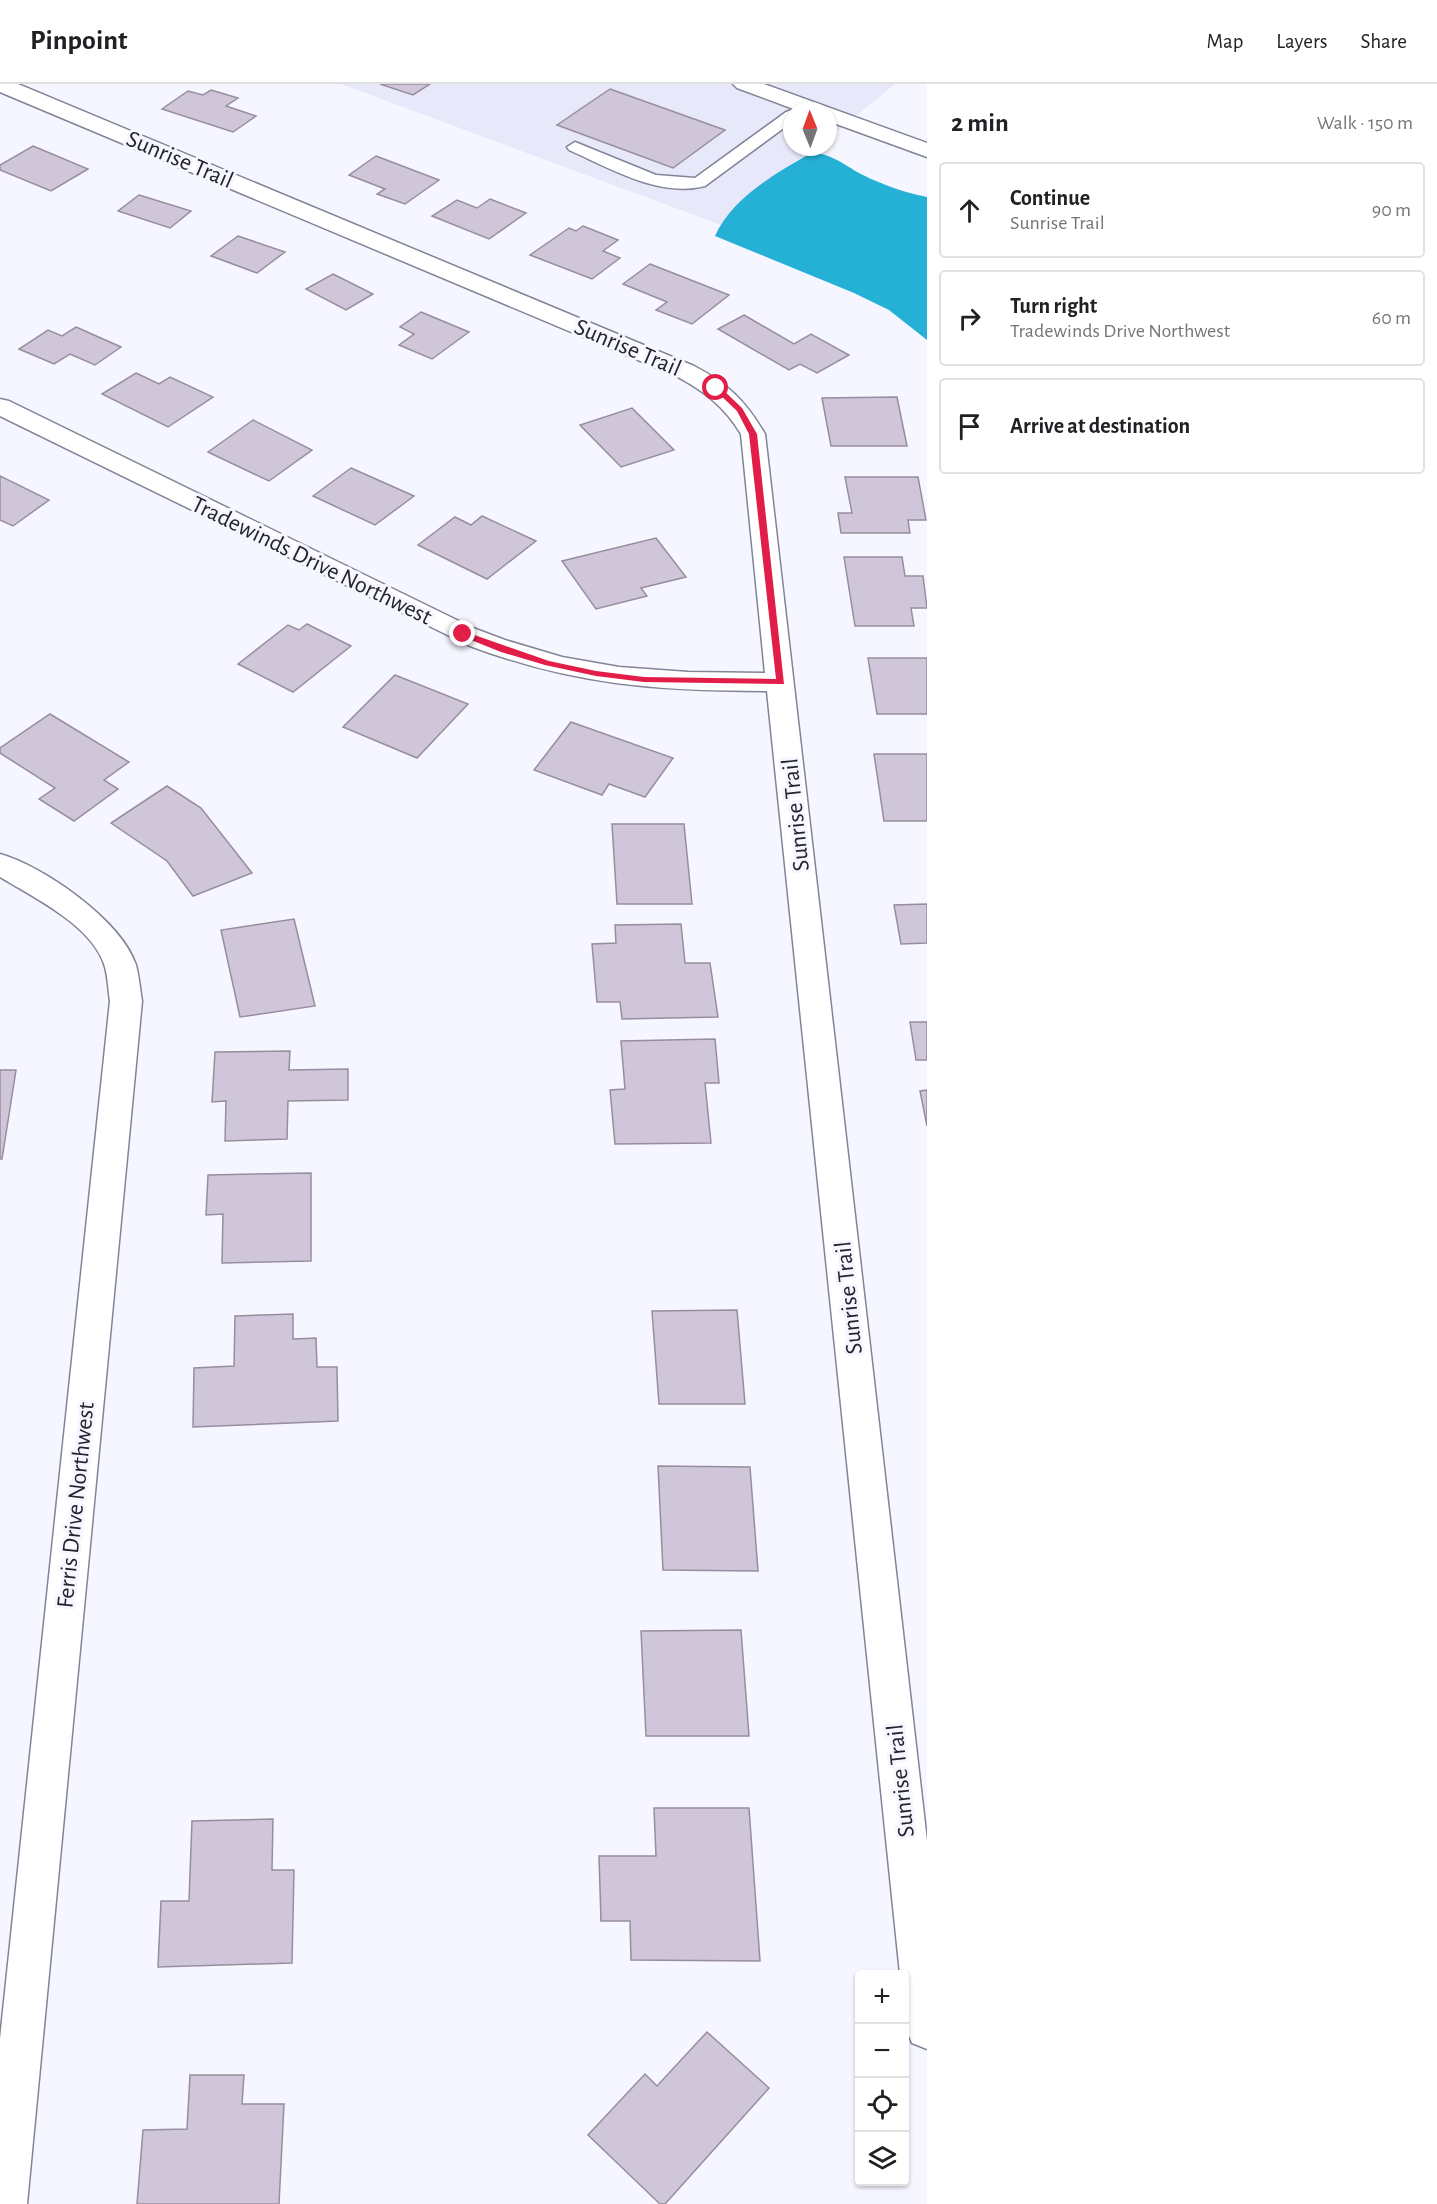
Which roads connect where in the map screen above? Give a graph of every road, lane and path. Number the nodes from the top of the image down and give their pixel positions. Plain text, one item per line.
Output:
1 (0, 84) edge
2 (744, 84) edge
3 (784, 102) edge
4 (837, 117) edge
5 (783, 125) edge
6 (575, 147) dead end
7 (927, 150) edge
8 (0, 406) edge
9 (781, 682) junction
10 (0, 864) edge
11 (927, 2028) edge
12 (6, 2204) edge

1 - 9 street, Sunrise Trail
2 - 3 street
4 - 7 street
5 - 6 lane
8 - 9 street, Tradewinds Drive Northwest
9 - 11 street, Sunrise Trail
10 - 12 street, Ferris Drive Northwest

